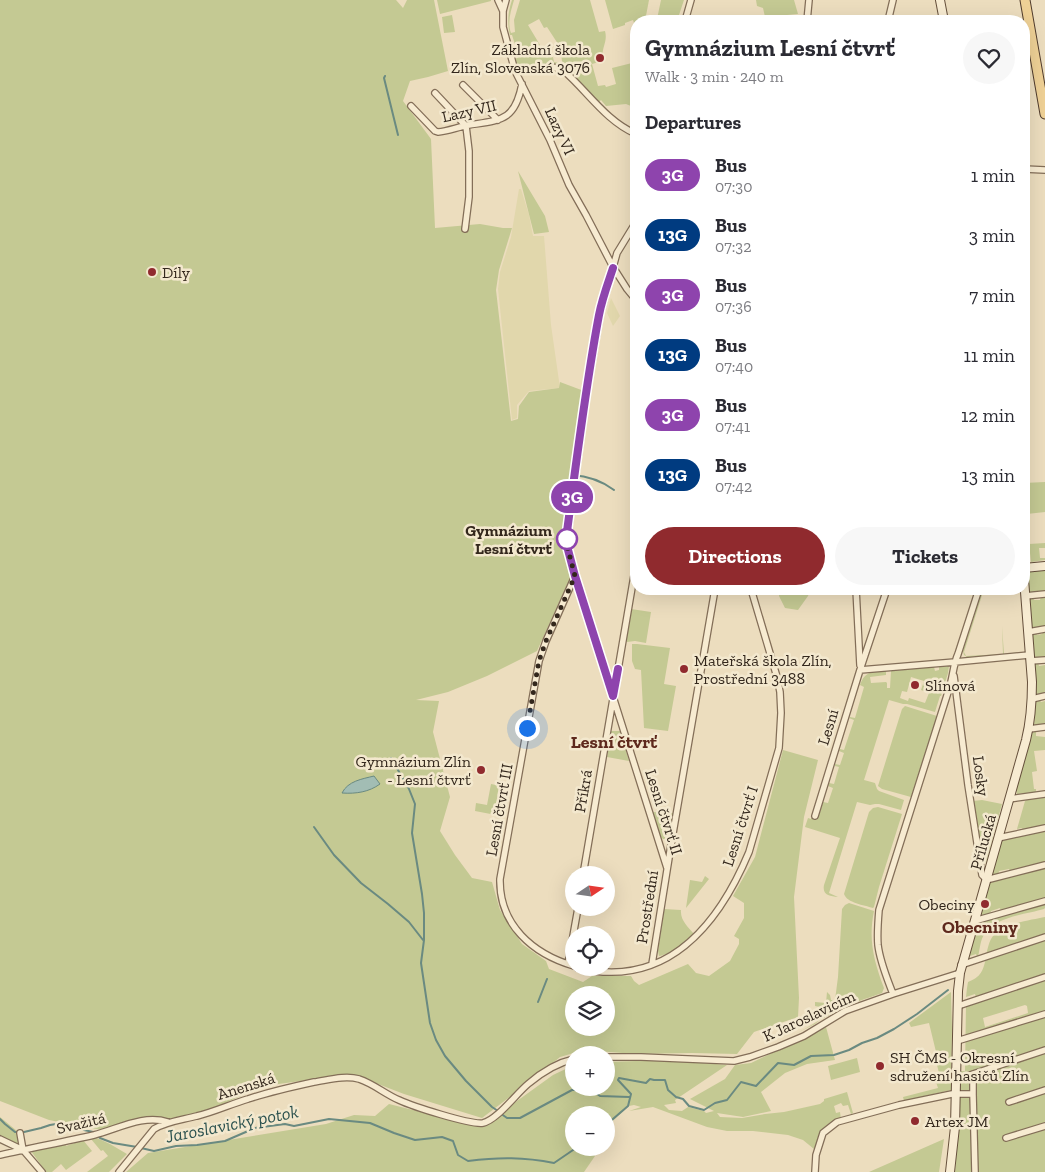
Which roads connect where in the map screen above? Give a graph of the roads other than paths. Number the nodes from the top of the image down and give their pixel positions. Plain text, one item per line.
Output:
1 (498, 0) edge
2 (506, 0) edge
3 (691, 0) edge
4 (809, 0) edge
5 (893, 0) edge
6 (940, 0) edge
7 (1025, 0) edge
8 (504, 11) junction
9 (687, 15) edge
10 (808, 15) edge
11 (889, 15) edge
12 (943, 15) edge
13 (1028, 15) edge
14 (1030, 28) edge
15 (515, 71) junction
16 (463, 84) dead end
17 (522, 84) junction
18 (435, 93) dead end
19 (411, 106) dead end
20 (1045, 114) edge
21 (498, 120) junction
22 (466, 126) junction
23 (630, 132) edge
24 (1030, 169) edge
25 (1045, 170) edge
26 (465, 228) dead end
27 (630, 232) edge
28 (613, 268) junction
29 (630, 293) edge
30 (1045, 566) edge
31 (1030, 567) edge
32 (575, 576) junction
33 (1045, 594) edge
34 (631, 595) edge
35 (714, 595) edge
36 (753, 595) edge
37 (856, 595) edge
38 (885, 595) edge
39 (977, 595) edge
40 (1025, 596) joint
41 (1045, 628) edge
42 (1028, 632) junction
43 (1030, 658) junction
44 (1045, 660) edge
45 (955, 662) junction
46 (860, 670) junction
47 (954, 674) junction
48 (613, 696) junction
49 (1045, 696) edge
50 (1032, 699) junction
51 (1045, 727) edge
52 (1029, 729) junction
53 (1045, 794) edge
54 (1009, 799) junction
55 (815, 816) dead end
56 (1045, 828) edge
57 (998, 838) junction
58 (658, 839) junction
59 (672, 839) junction
60 (1045, 865) edge
61 (585, 866) edge
62 (667, 868) junction
63 (986, 879) junction
64 (1045, 901) edge
65 (974, 921) junction
66 (1045, 937) edge
67 (565, 962) edge
68 (652, 964) junction
69 (615, 971) edge
70 (960, 973) junction
71 (1045, 977) edge
72 (893, 994) junction
73 (958, 1006) junction
74 (1045, 1014) edge
75 (957, 1041) junction
76 (1045, 1050) edge
77 (615, 1057) edge
78 (565, 1060) edge
79 (1045, 1090) edge
80 (956, 1093) junction
81 (973, 1094) junction
82 (1009, 1102) dead end
83 (168, 1122) junction
84 (1045, 1126) edge
85 (20, 1133) dead end
86 (1006, 1138) dead end
87 (0, 1139) edge
88 (23, 1150) junction
89 (0, 1155) edge
90 (42, 1172) edge
91 (119, 1172) edge
92 (815, 1172) edge
93 (950, 1172) edge
94 (975, 1172) edge

1 - 8 street
2 - 8 street, Lazy VI
3 - 9 street
4 - 10 street
5 - 11 street
6 - 12 street
7 - 13 main road
8 - 15 street, Lazy VI
14 - 20 main road
15 - 17 street, Lazy VI
15 - 23 street
16 - 21 street
17 - 21 street, Lazy VII
17 - 28 street, Lazy VI
18 - 22 street
19 - 22 street, Lazy VII
21 - 22 street, Lazy VII
22 - 26 street
24 - 25 street
27 - 28 street, Lesní čtvrť II
28 - 29 street
28 - 32 street, Lesní čtvrť II
30 - 31 street
32 - 48 street, Lesní čtvrť II
32 - 67 street, Lesní čtvrť III
33 - 40 street
34 - 48 street, Příkrá
35 - 59 street, Prostřední
36 - 68 street, Lesní čtvrť I
37 - 46 street
38 - 46 street, Lesní
39 - 45 street
40 - 42 street, Přílucká
41 - 42 street
42 - 43 street, Přílucká
43 - 44 street
43 - 45 street
43 - 50 street, Přílucká
45 - 46 street
45 - 47 street
46 - 55 street, Lesní
47 - 63 street, Losky
47 - 72 street
48 - 58 street, Lesní čtvrť II
48 - 61 street, Příkrá
49 - 50 street
50 - 52 street, Přílucká
51 - 52 street
52 - 54 street, Přílucká
53 - 54 street
54 - 57 street, Přílucká
56 - 57 street
57 - 63 street, Přílucká
58 - 59 street
58 - 62 street, Lesní čtvrť II
59 - 62 street, Prostřední
60 - 63 street
62 - 68 street, Prostřední
63 - 65 street, Přílucká
64 - 65 street
65 - 70 street, Přílucká
66 - 70 street, K Jaroslavicím
68 - 69 street, Lesní čtvrť I
70 - 72 street, K Jaroslavicím
70 - 73 street, Přílucká
71 - 73 street
72 - 77 street, K Jaroslavicím
73 - 75 street, Přílucká
74 - 75 street
75 - 80 street, Přílucká
76 - 81 street
78 - 83 street, Anenská
79 - 82 street
80 - 81 street
80 - 92 street
80 - 93 street, Přílucká
81 - 94 street
83 - 88 street, Svažitá
83 - 91 street, Anenská
84 - 86 street
85 - 88 street
87 - 88 street
88 - 89 street, Svažitá
88 - 90 street

